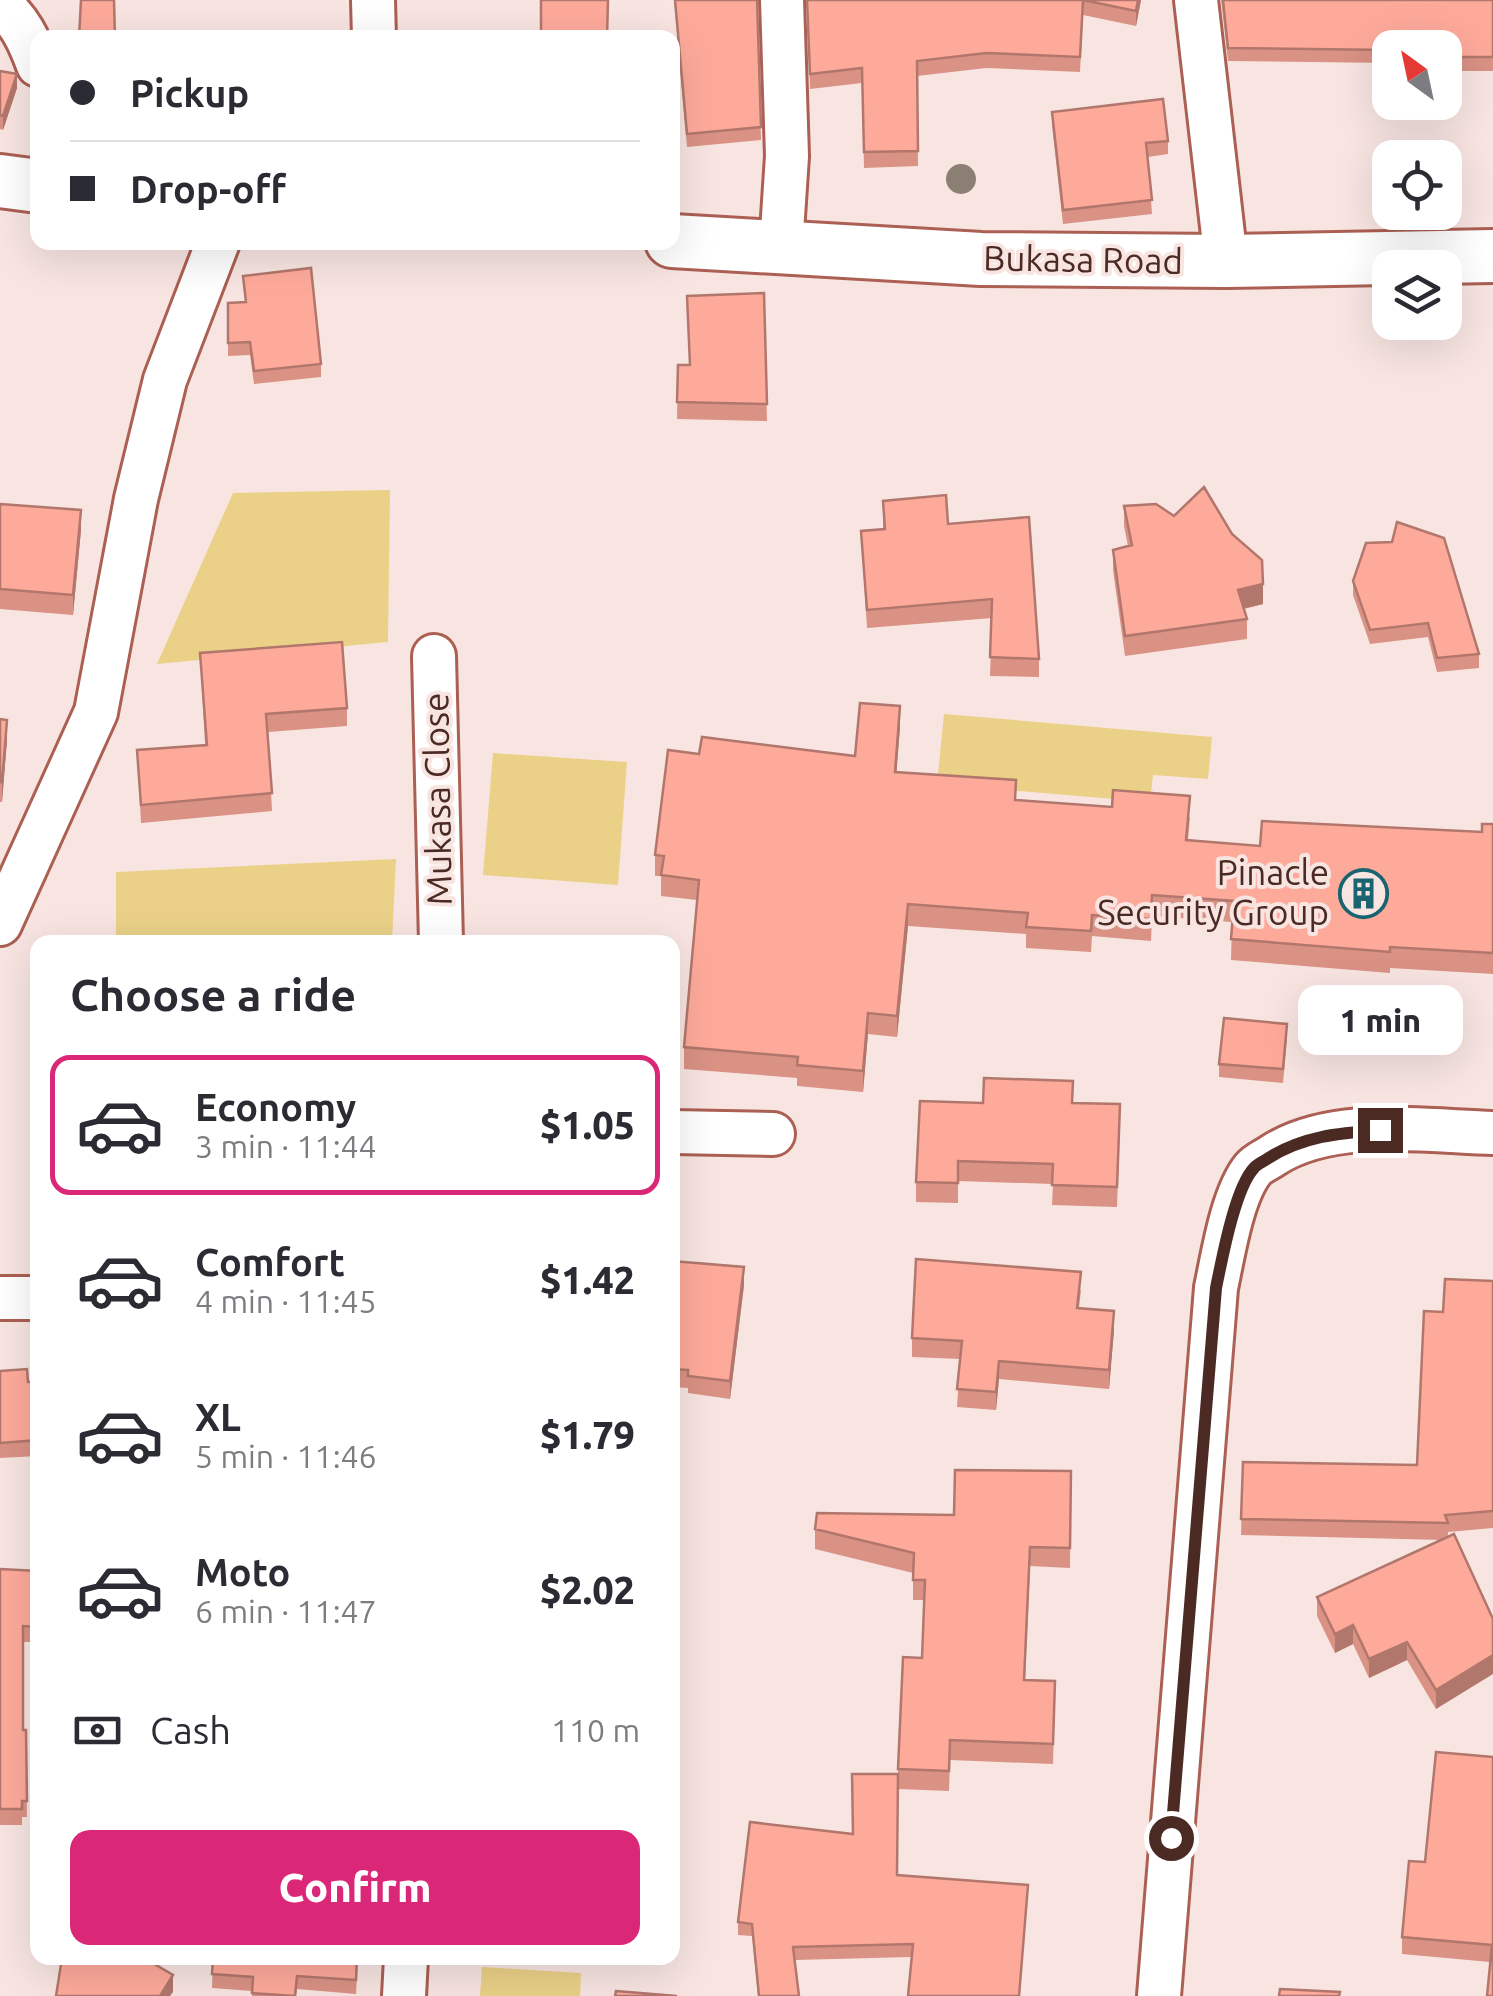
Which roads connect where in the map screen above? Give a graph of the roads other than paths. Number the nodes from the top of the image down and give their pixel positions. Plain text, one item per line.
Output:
1 (373, 0) edge
2 (782, 0) edge
3 (1196, 0) edge
4 (0, 4) edge
5 (374, 30) edge
6 (30, 44) edge
7 (0, 181) edge
8 (30, 185) edge
9 (680, 241) edge
10 (781, 247) junction
11 (215, 250) edge
12 (1493, 256) edge
13 (1226, 261) junction
14 (434, 656) dead end
15 (0, 924) edge
16 (441, 935) edge
17 (680, 1132) edge
18 (1493, 1133) edge
19 (773, 1134) dead end
20 (0, 1298) edge
21 (30, 1298) edge
22 (406, 1965) edge
23 (404, 1996) edge
24 (1159, 1996) edge

1 - 5 street
2 - 10 street
3 - 13 street
4 - 6 street
7 - 8 street
9 - 10 street, Bukasa Road
10 - 13 street, Bukasa Road
11 - 15 street
12 - 13 street, Bukasa Road
14 - 16 street, Mukasa Close
17 - 19 street
18 - 24 street
20 - 21 street
22 - 23 street

